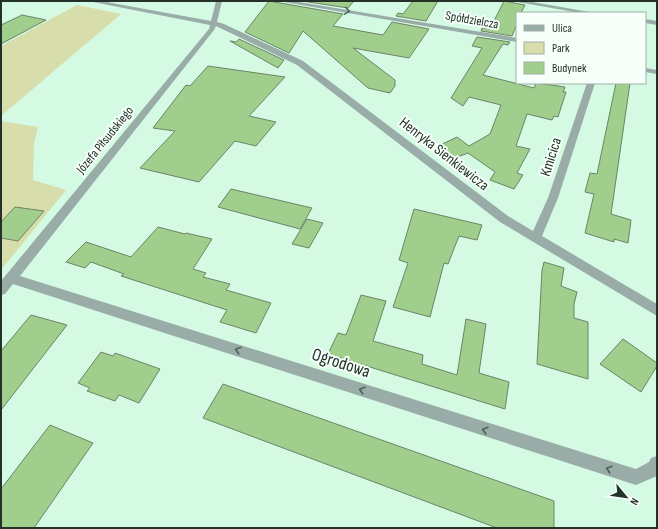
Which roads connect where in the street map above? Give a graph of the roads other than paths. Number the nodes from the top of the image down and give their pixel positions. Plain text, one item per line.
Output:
1 (91, 1) edge
2 (219, 1) edge
3 (281, 1) edge
4 (515, 1) edge
5 (586, 12) edge
6 (646, 21) edge
7 (214, 22) junction
8 (657, 23) edge
9 (516, 40) edge
10 (646, 70) edge
11 (657, 72) edge
12 (591, 84) edge
13 (535, 238) junction
14 (11, 278) junction
15 (1, 290) edge
16 (657, 311) edge
17 (657, 464) edge

1 - 7 street, Henryka Sienkiewicza
2 - 7 street, Józefa Piłsudskiego
3 -> 9 street, Spółdzielcza
4 - 5 street
6 - 8 street
7 - 13 street, Henryka Sienkiewicza
7 - 14 street, Józefa Piłsudskiego
10 - 11 street
12 - 13 street, Kmicica
13 - 16 street, Henryka Sienkiewicza
14 - 15 street, Józefa Piłsudskiego
17 -> 14 street, Ogrodowa

